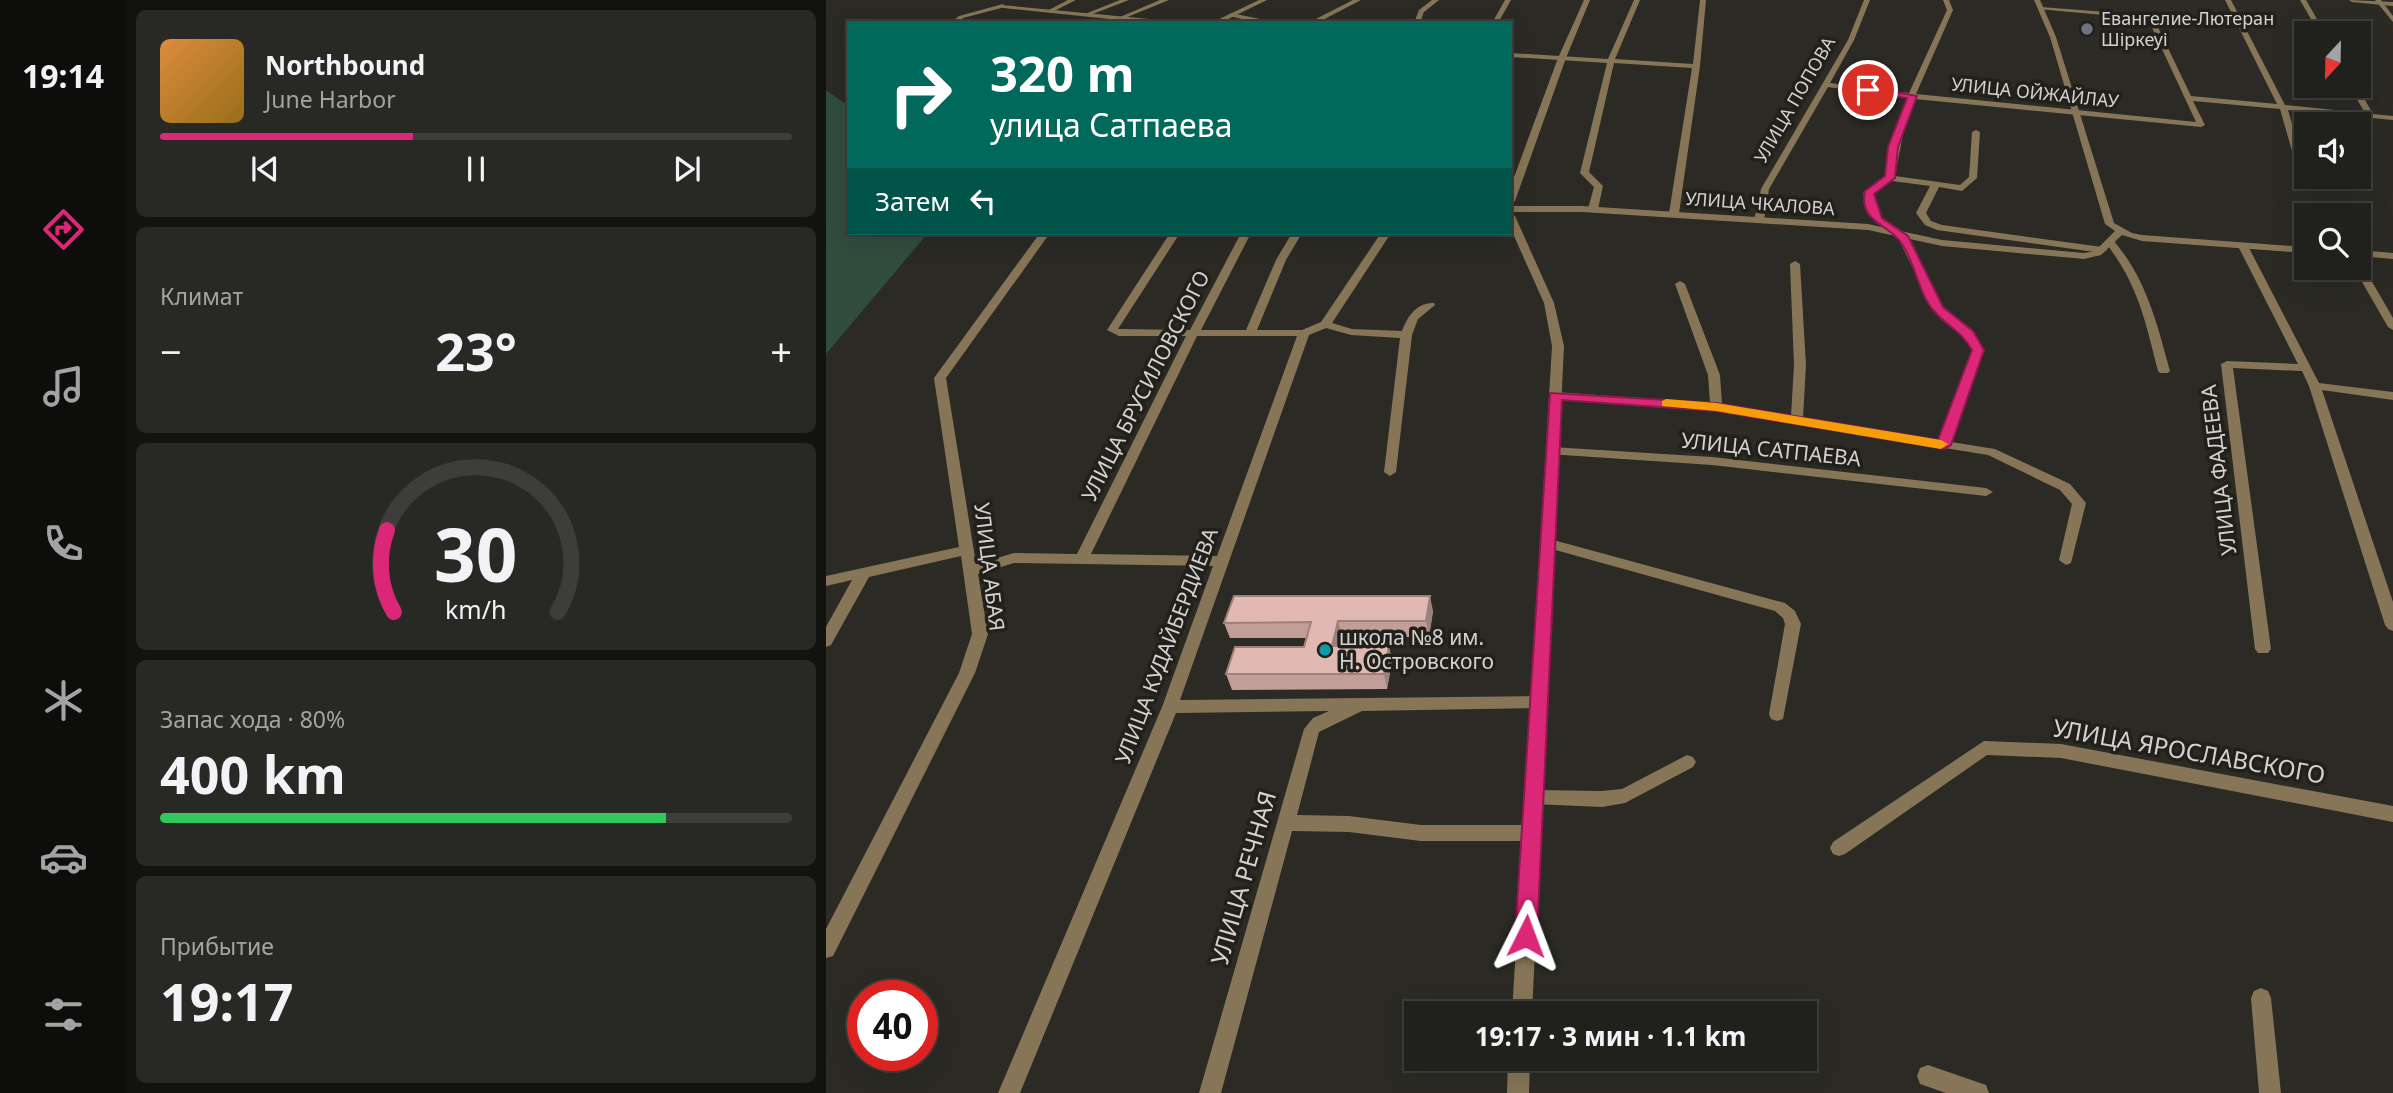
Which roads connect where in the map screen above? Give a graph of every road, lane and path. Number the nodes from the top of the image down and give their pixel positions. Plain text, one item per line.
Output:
1 (1014, 0) edge
2 (1073, 0) edge
3 (1126, 0) edge
4 (1166, 0) edge
5 (1264, 0) edge
6 (1358, 0) edge
7 (1436, 0) edge
8 (1508, 0) edge
9 (1587, 0) edge
10 (1637, 0) edge
11 (1703, 0) edge
12 (1867, 0) edge
13 (1946, 0) edge
14 (2037, 0) edge
15 (2098, 0) edge
16 (2228, 0) edge
17 (2302, 0) edge
18 (2352, 0) edge
19 (2379, 1) edge
20 (2393, 4) edge
21 (1003, 6) junction
22 (2041, 9) junction
23 (1050, 10) junction
24 (2098, 13) junction
25 (1088, 14) junction
26 (1231, 15) junction
27 (1123, 17) junction
28 (2151, 19) junction
29 (2393, 20) edge
30 (956, 21) edge
31 (1155, 21) edge
32 (1218, 21) edge
33 (1260, 21) edge
34 (1315, 21) edge
35 (1418, 21) edge
36 (1496, 21) edge
37 (2315, 21) edge
38 (2242, 24) junction
39 (1512, 55) edge
40 (1562, 58) junction
41 (1611, 61) junction
42 (1696, 66) junction
43 (1824, 83) junction
44 (1912, 96) junction
45 (2188, 99) junction
46 (2283, 107) junction
47 (2337, 112) edge
48 (2075, 113) junction
49 (2371, 115) edge
50 (2393, 118) edge
51 (1976, 132) dead end
52 (2294, 144) edge
53 (1890, 178) junction
54 (1935, 186) junction
55 (1512, 196) edge
56 (1512, 209) edge
57 (1593, 209) junction
58 (1674, 214) junction
59 (1512, 220) edge
60 (1759, 220) junction
61 (2121, 231) junction
62 (1044, 235) edge
63 (1174, 235) edge
64 (1246, 235) edge
65 (1296, 235) edge
66 (1385, 235) edge
67 (1902, 236) junction
68 (2106, 246) junction
69 (2243, 246) junction
70 (2294, 249) edge
71 (2371, 255) edge
72 (2393, 256) edge
73 (1795, 264) dead end
74 (2366, 280) edge
75 (1680, 284) dead end
76 (1430, 305) dead end
77 (1325, 324) junction
78 (2393, 327) edge
79 (1251, 331) junction
80 (1194, 332) junction
81 (1304, 333) junction
82 (1406, 335) junction
83 (2306, 368) junction
84 (2164, 371) dead end
85 (2315, 386) junction
86 (1555, 396) junction
87 (2393, 396) edge
88 (1716, 407) junction
89 (1797, 421) junction
90 (1944, 445) junction
91 (1552, 451) junction
92 (1390, 472) dead end
93 (1986, 492) dead end
94 (1546, 543) junction
95 (967, 550) junction
96 (1082, 558) junction
97 (2066, 559) dead end
98 (1222, 561) junction
99 (971, 571) junction
100 (864, 572) junction
101 (826, 580) edge
102 (2393, 625) edge
103 (826, 641) edge
104 (2263, 649) dead end
105 (1538, 702) junction
106 (1361, 704) junction
107 (1170, 707) junction
108 (1777, 714) dead end
109 (1687, 762) dead end
110 (1533, 797) junction
111 (2393, 814) edge
112 (1285, 823) junction
113 (1531, 833) junction
114 (1839, 848) dead end
115 (826, 949) edge
116 (2261, 998) dead end
117 (1523, 1001) edge
118 (1519, 1071) edge
119 (1928, 1076) dead end
120 (1009, 1093) edge
121 (1210, 1093) edge
122 (1518, 1093) edge
123 (1978, 1093) edge
124 (2270, 1093) edge

1 - 21 street
2 - 23 street
3 - 25 street
4 - 27 street
5 - 26 street
6 - 34 street
7 - 35 street
8 - 36 street
9 - 40 street
10 - 41 street
11 - 42 street
12 - 43 street, УЛИЦА ПОПОВА
13 - 44 street
14 - 22 street
15 - 24 street
16 - 38 street
17 - 37 street
18 - 19 street
19 - 20 street
19 - 29 street
21 - 23 street
21 - 30 street
22 - 24 street
22 - 48 street
23 - 25 street
24 - 28 street
25 - 27 street
26 - 32 street
26 - 33 street
27 - 31 street
28 - 38 street
28 - 45 street
38 - 46 street
39 - 40 street
40 - 41 street
40 - 55 street
41 - 42 street
41 - 57 street
42 - 58 street
43 - 44 street, УЛИЦА ОЙЖАЙЛАУ
43 - 60 street, УЛИЦА ПОПОВА
44 - 48 street, УЛИЦА ОЙЖАЙЛАУ
44 - 53 street
45 - 46 street
45 - 48 street, УЛИЦА ОЙЖАЙЛАУ
46 - 47 street
46 - 52 street
48 - 61 street
49 - 50 street
51 - 54 street
53 - 54 street
53 - 67 street
54 - 68 street
56 - 57 street, УЛИЦА ЧКАЛОВА
57 - 58 street, УЛИЦА ЧКАЛОВА
58 - 60 street, УЛИЦА ЧКАЛОВА
59 - 86 street
60 - 67 street, УЛИЦА ЧКАЛОВА
61 - 68 street
61 - 69 street
62 - 95 street, УЛИЦА АБАЯ
63 - 80 street
64 - 80 street, УЛИЦА БРУСИЛОВСКОГО
65 - 79 street
66 - 77 street
67 - 68 street, УЛИЦА ЧКАЛОВА
67 - 90 street
68 - 84 street
69 - 70 street
69 - 83 street
71 - 72 street
73 - 89 street
74 - 78 street
75 - 88 street
76 - 82 street
77 - 81 street
77 - 82 street
79 - 80 street
79 - 81 street
80 - 96 street, УЛИЦА БРУСИЛОВСКОГО
81 - 98 street, УЛИЦА КУДАЙБЕРДИЕВА
82 - 92 street
83 - 85 street
83 - 104 street, УЛИЦА ФАДЕЕВА
85 - 87 street
85 - 102 street
86 - 88 street, УЛИЦА САТПАЕВА
86 - 91 street
88 - 89 street, УЛИЦА САТПАЕВА
89 - 90 street, УЛИЦА САТПАЕВА
90 - 97 street, УЛИЦА САТПАЕВА
91 - 93 street, УЛИЦА САТПАЕВА
91 - 94 street
94 - 105 street
94 - 108 street
95 - 99 street, УЛИЦА АБАЯ
95 - 100 street
96 - 98 street
96 - 99 street
98 - 107 street, УЛИЦА КУДАЙБЕРДИЕВА
99 - 115 street, УЛИЦА АБАЯ
100 - 101 street
100 - 103 street
105 - 106 street
105 - 110 street
106 - 107 street
106 - 112 street, УЛИЦА РЕЧНАЯ
107 - 120 street, УЛИЦА КУДАЙБЕРДИЕВА
109 - 110 street
110 - 113 street
111 - 114 street, УЛИЦА ЯРОСЛАВСКОГО
112 - 113 street
112 - 121 street, УЛИЦА РЕЧНАЯ
113 - 117 street
116 - 124 street
118 - 122 street
119 - 123 street

